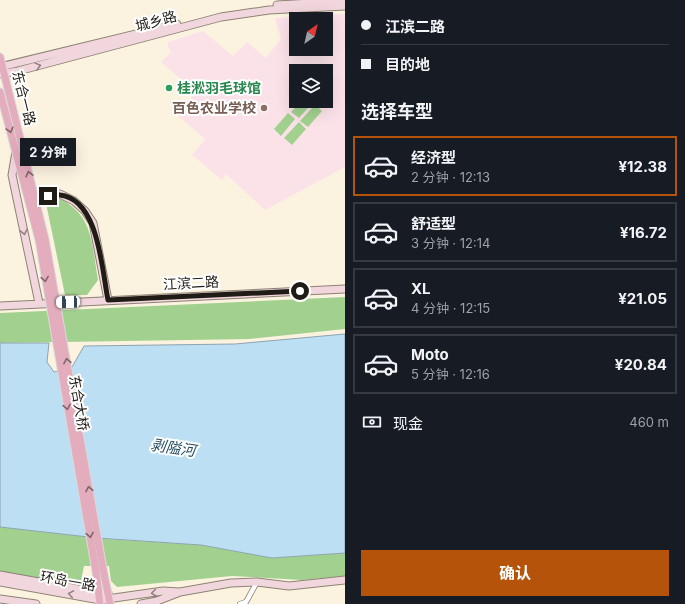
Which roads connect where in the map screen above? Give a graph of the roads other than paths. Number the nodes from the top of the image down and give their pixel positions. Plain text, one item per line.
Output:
1 (345, 1) edge
2 (345, 6) edge
3 (0, 57) edge
4 (2, 70) edge
5 (0, 92) edge
6 (16, 152) junction
7 (35, 198) junction
8 (42, 240) junction
9 (345, 288) edge
10 (108, 300) junction
11 (39, 303) junction
12 (0, 306) edge
13 (99, 570) junction
14 (0, 575) edge
15 (345, 580) edge
16 (0, 582) edge
17 (257, 582) junction
18 (180, 592) junction
19 (109, 598) edge
20 (0, 599) edge
21 (100, 599) edge
22 (0, 603) edge
23 (4, 604) edge
24 (36, 604) edge
25 (141, 604) edge
26 (240, 604) edge

1 - 4 main road, 城乡路
4 -> 2 main road, 城乡路
3 - 4 main road, 东合一路
7 -> 4 main road, 东合一路
5 -> 6 main road, 东合一路
6 - 8 main road, 东合一路
6 -> 11 main road
7 - 8 main road, 东合一路
7 - 10 main road
8 - 13 main road, 东合大桥, bridge
9 - 10 main road, 江滨二路
10 - 11 main road, 江滨二路
11 - 12 main road, 江滨二路
13 - 19 main road
13 - 21 main road
14 - 21 main road
15 - 17 main road, 环岛一路
21 -> 16 main road, 环岛一路
17 - 18 main road, 环岛一路
17 - 26 street
18 -> 19 main road, 环岛一路
18 - 25 main road, 环岛一路
19 - 21 main road, 环岛一路
20 - 24 main road, 环岛一路
22 - 23 main road

